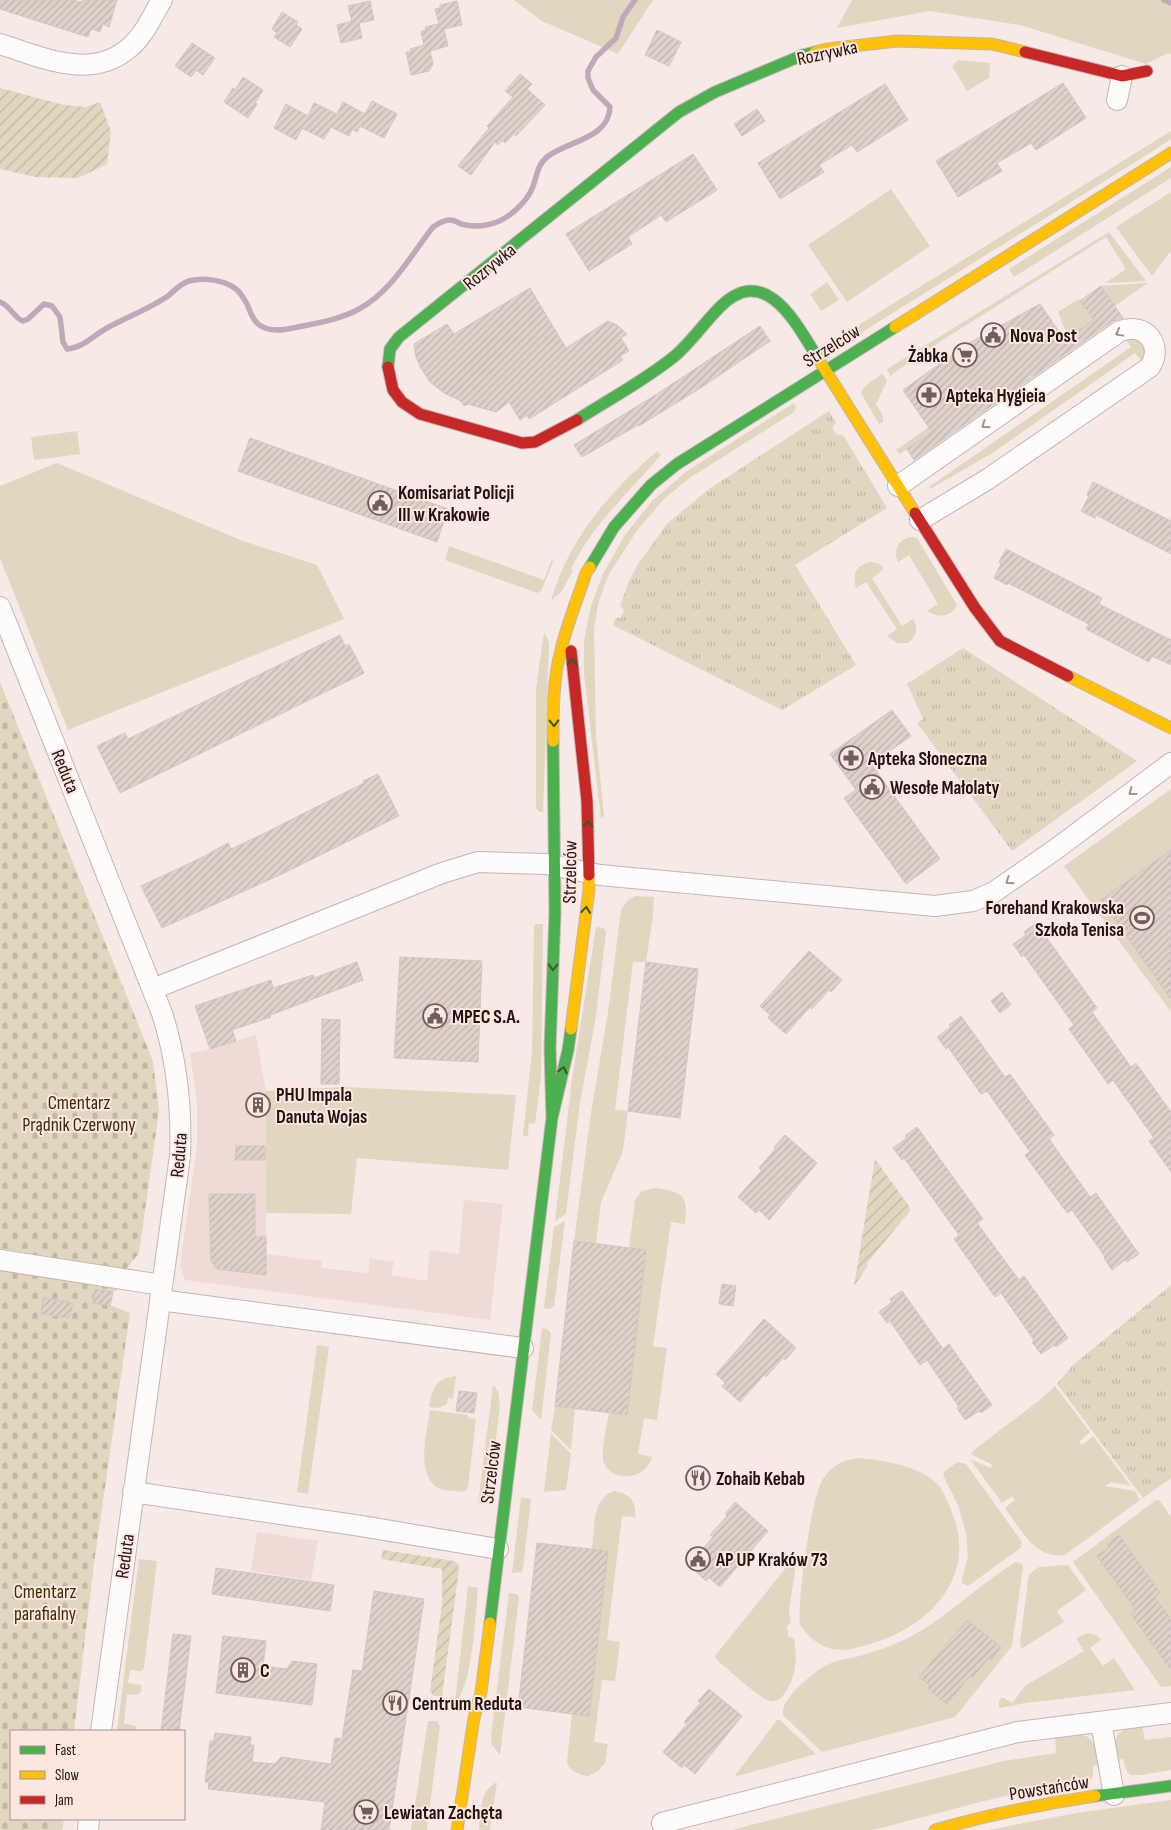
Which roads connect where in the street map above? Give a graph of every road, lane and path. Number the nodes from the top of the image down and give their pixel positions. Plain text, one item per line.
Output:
1 (162, 0) edge
2 (0, 44) edge
3 (1147, 71) dead end
4 (1122, 76) junction
5 (1117, 100) dead end
6 (1171, 153) edge
7 (825, 370) junction
8 (898, 486) junction
9 (920, 520) junction
10 (0, 607) edge
11 (570, 624) junction
12 (1171, 728) edge
13 (1171, 763) edge
14 (555, 866) junction
15 (588, 872) junction
16 (153, 990) junction
17 (552, 1118) junction
18 (0, 1260) edge
19 (161, 1293) junction
20 (523, 1348) junction
21 (133, 1492) junction
22 (498, 1549) junction
23 (1171, 1713) edge
24 (1101, 1722) junction
25 (101, 1730) edge
26 (1171, 1786) edge
27 (1114, 1795) junction
28 (662, 1823) dead end
29 (457, 1830) edge
30 (935, 1830) edge

1 - 2 street
3 - 4 street, Rozrywka
4 - 5 street
4 - 7 street, Rozrywka
6 - 7 street, Strzelców
7 - 8 street, Rozrywka
7 - 11 street, Strzelców
8 - 9 street, Rozrywka
9 -> 8 street
9 - 12 street, Rozrywka
10 - 16 street, Reduta
11 -> 14 street, Strzelców
15 -> 11 street, Strzelców
13 -> 15 street
14 - 15 street
14 - 16 street
14 -> 17 street, Strzelców
17 -> 15 street, Strzelców
16 - 19 street, Reduta
17 - 20 street, Strzelców
18 - 19 street
19 - 20 street
19 - 21 street, Reduta
20 - 22 street, Strzelców
21 - 22 street
21 - 25 street, Reduta
22 - 29 street, Strzelców
23 - 24 street
24 - 27 street
24 - 28 street
26 - 27 street, Powstańców
27 - 30 street, Powstańców

